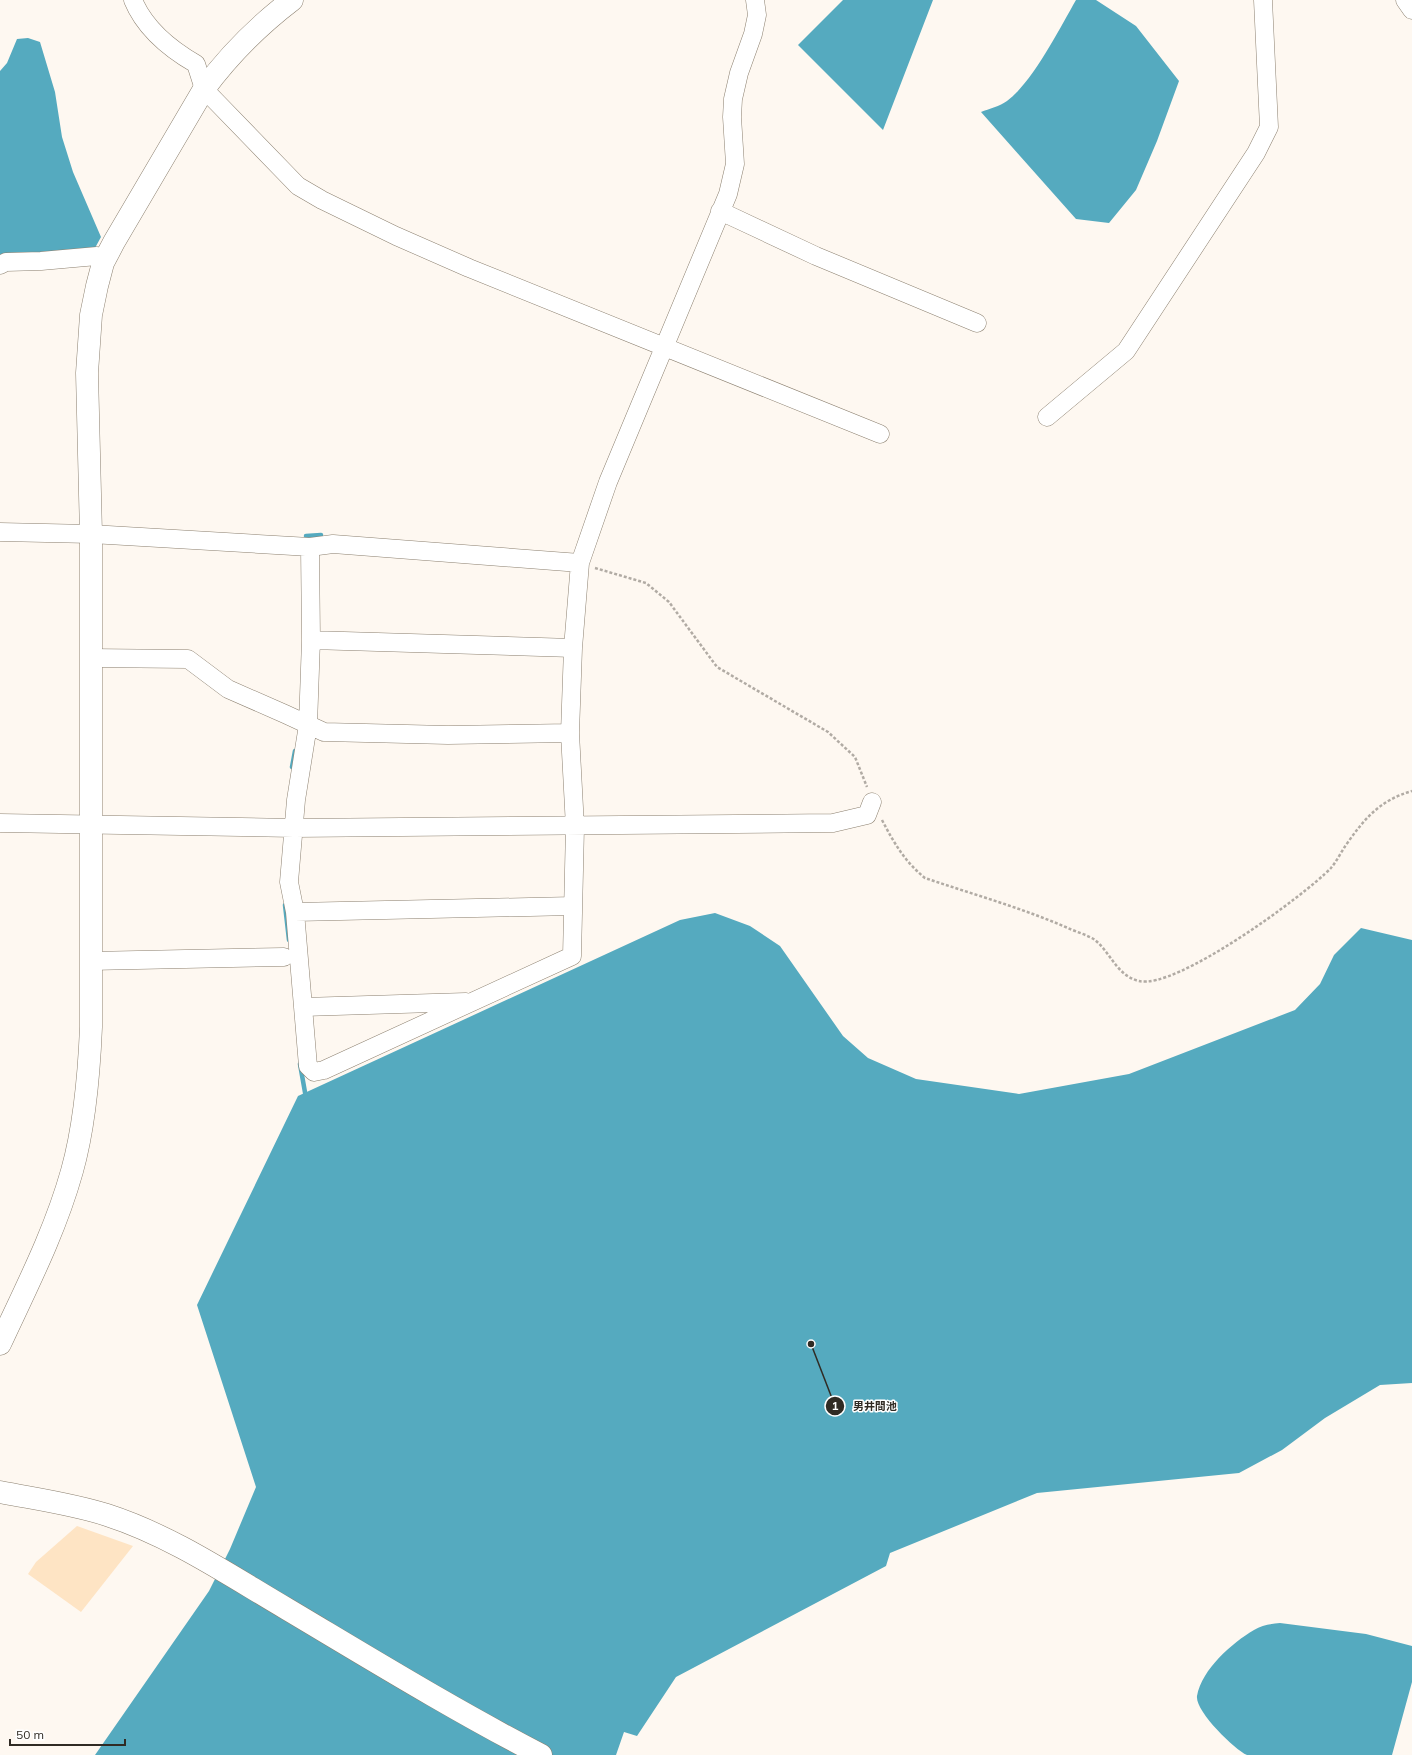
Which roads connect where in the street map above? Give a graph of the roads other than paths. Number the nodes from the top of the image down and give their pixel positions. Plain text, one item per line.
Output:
1 (133, 0) edge
2 (292, 0) edge
3 (754, 0) edge
4 (1263, 0) edge
5 (1404, 0) edge
6 (1412, 10) edge
7 (204, 89) junction
8 (720, 211) junction
9 (106, 259) junction
10 (0, 265) edge
11 (977, 323) dead end
12 (664, 346) junction
13 (1047, 417) dead end
14 (880, 434) dead end
15 (0, 532) edge
16 (91, 534) junction
17 (310, 547) junction
18 (580, 563) junction
19 (311, 640) junction
20 (573, 648) junction
21 (90, 658) junction
22 (308, 725) junction
23 (570, 733) junction
24 (872, 802) road end
25 (0, 823) edge
26 (91, 824) junction
27 (575, 827) junction
28 (294, 828) junction
29 (573, 906) junction
30 (295, 912) junction
31 (284, 957) dead end
32 (90, 961) junction
33 (474, 1002) junction
34 (303, 1007) junction
35 (0, 1344) edge
36 (0, 1492) edge
37 (541, 1755) edge

1 - 7 street
2 - 7 street
3 - 8 street
4 - 13 street
5 - 6 street
7 - 9 street
7 - 12 street
8 - 11 street
8 - 12 street
9 - 10 street
9 - 16 street
12 - 14 street
12 - 18 street
15 - 16 street
16 - 17 street
16 - 21 street
17 - 18 street
17 - 19 street
18 - 20 street
19 - 20 street
19 - 22 street
20 - 23 street
21 - 22 street
21 - 26 street
22 - 23 street
22 - 28 street
23 - 27 street
24 - 27 street
25 - 26 street
26 - 28 street
26 - 32 street
27 - 28 street
27 - 29 street
28 - 30 street
29 - 30 street
29 - 33 street
30 - 34 street
31 - 32 street
32 - 35 street
33 - 34 street
33 - 34 street
36 - 37 street

